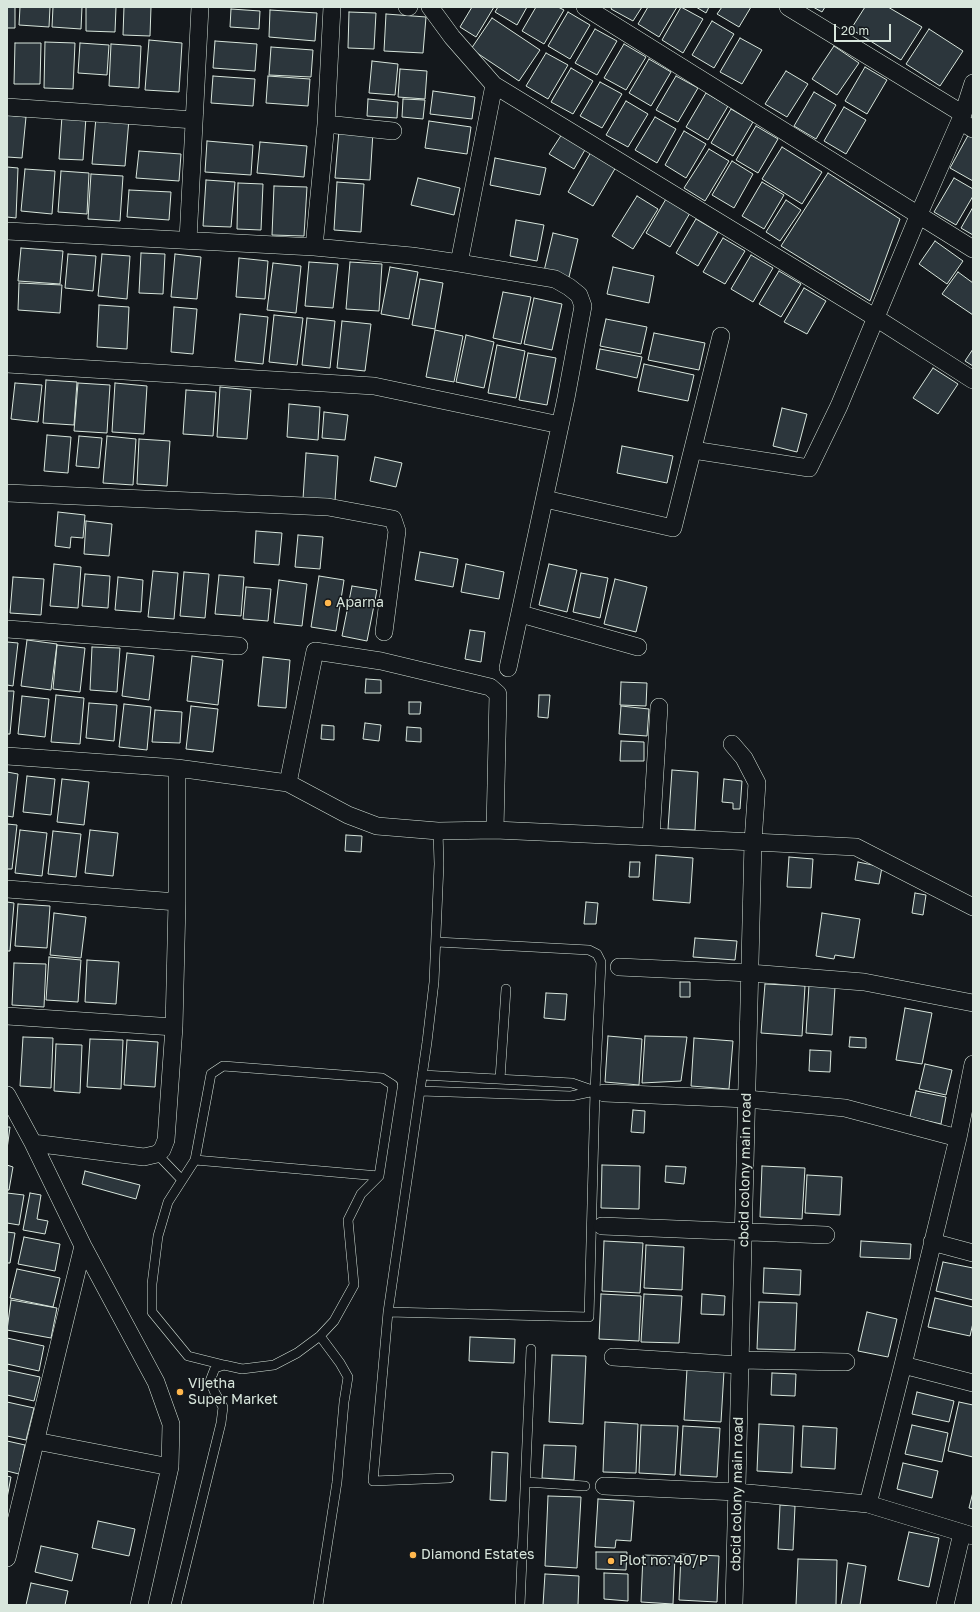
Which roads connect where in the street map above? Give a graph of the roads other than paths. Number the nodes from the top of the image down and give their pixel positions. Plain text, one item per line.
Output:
1 (200, 7) edge
2 (332, 7) edge
3 (430, 7) edge
4 (585, 7) edge
5 (788, 7) edge
6 (973, 84) edge
7 (494, 85) junction
8 (7, 107) edge
9 (194, 120) junction
10 (965, 121) edge
11 (326, 124) junction
12 (394, 131) dead end
13 (919, 214) junction
14 (7, 231) edge
15 (188, 240) junction
16 (314, 247) junction
17 (973, 249) edge
18 (459, 263) junction
19 (876, 318) junction
20 (721, 336) dead end
21 (7, 364) edge
22 (973, 380) edge
23 (560, 425) junction
24 (692, 450) junction
25 (7, 493) edge
26 (545, 499) junction
27 (521, 614) junction
28 (7, 629) edge
29 (384, 632) dead end
30 (239, 646) dead end
31 (638, 648) dead end
32 (508, 668) dead end
33 (659, 707) dead end
34 (732, 744) dead end
35 (7, 756) edge
36 (177, 768) junction
37 (288, 783) junction
38 (495, 830) junction
39 (438, 831) junction
40 (651, 837) junction
41 (753, 842) junction
42 (7, 889) edge
43 (177, 902) junction
44 (973, 907) edge
45 (437, 942) junction
46 (620, 967) dead end
47 (750, 973) junction
48 (506, 989) dead end
49 (973, 1003) edge
50 (7, 1016) edge
51 (174, 1027) junction
52 (973, 1064) edge
53 (422, 1075) junction
54 (500, 1079) junction
55 (420, 1091) junction
56 (600, 1092) junction
57 (7, 1095) edge
58 (747, 1099) junction
59 (958, 1138) junction
60 (33, 1143) junction
61 (157, 1154) junction
62 (195, 1160) junction
63 (379, 1176) junction
64 (182, 1180) junction
65 (602, 1226) dead end
66 (744, 1232) junction
67 (826, 1235) dead end
68 (932, 1242) junction
69 (83, 1246) junction
70 (973, 1253) edge
71 (388, 1312) junction
72 (320, 1336) junction
73 (531, 1349) dead end
74 (612, 1357) dead end
75 (740, 1362) junction
76 (846, 1362) dead end
77 (224, 1365) junction
78 (903, 1365) junction
79 (973, 1383) edge
80 (36, 1441) junction
81 (170, 1467) junction
82 (449, 1478) dead end
83 (526, 1482) junction
84 (585, 1486) dead end
85 (604, 1486) dead end
86 (737, 1492) junction
87 (868, 1504) junction
88 (967, 1535) edge
89 (7, 1558) edge
90 (139, 1605) edge
91 (176, 1605) edge
92 (318, 1605) edge
93 (520, 1605) edge
94 (734, 1605) edge
95 (945, 1605) edge

1 - 9 street
2 - 11 street
3 - 7 street
4 - 13 street
5 - 10 street
6 - 10 street
7 - 18 street
7 - 19 street
8 - 9 street
9 - 15 street
10 - 13 street
11 - 12 street
11 - 16 street
13 - 17 street
13 - 19 street
14 - 15 street
15 - 16 street
16 - 18 street
18 - 23 street
19 - 22 street
19 - 24 street
20 - 24 street
21 - 23 street
23 - 26 street
24 - 26 street
25 - 29 street
26 - 27 street
27 - 31 street
27 - 32 street
28 - 30 street
33 - 40 street
34 - 41 street, cbcid colony main road
35 - 36 street
36 - 37 street
36 - 43 street
37 - 38 street
37 - 39 street
38 - 39 street
38 - 40 street
39 - 45 lane
40 - 41 street
41 - 44 street
41 - 47 street, cbcid colony main road
42 - 43 street
43 - 51 street
45 - 53 lane
45 - 56 lane
46 - 47 street
47 - 49 street
47 - 58 street, cbcid colony main road
48 - 54 lane
50 - 51 street
51 - 61 street
52 - 59 street
53 - 54 lane
53 - 55 lane
54 - 56 lane
55 - 56 lane
55 - 71 lane
56 - 58 street
56 - 71 lane
57 - 60 street
58 - 59 street
58 - 66 street, cbcid colony main road
59 - 68 street
60 - 61 street
60 - 69 street
61 - 64 lane
62 - 63 lane
62 - 63 lane
62 - 64 lane
63 - 72 lane
64 - 77 lane
65 - 66 street
66 - 67 street
66 - 75 street, cbcid colony main road
68 - 70 street
68 - 78 street
69 - 80 street
69 - 81 street
71 - 82 lane
72 - 77 lane
72 - 92 lane
73 - 83 lane
74 - 75 street
75 - 76 street
75 - 86 street, cbcid colony main road
77 - 91 lane
78 - 79 street
78 - 87 street
80 - 81 street
80 - 89 street
81 - 90 street
83 - 84 lane
83 - 93 lane
85 - 86 street
86 - 87 street
86 - 94 street, cbcid colony main road
87 - 88 street
88 - 95 street

